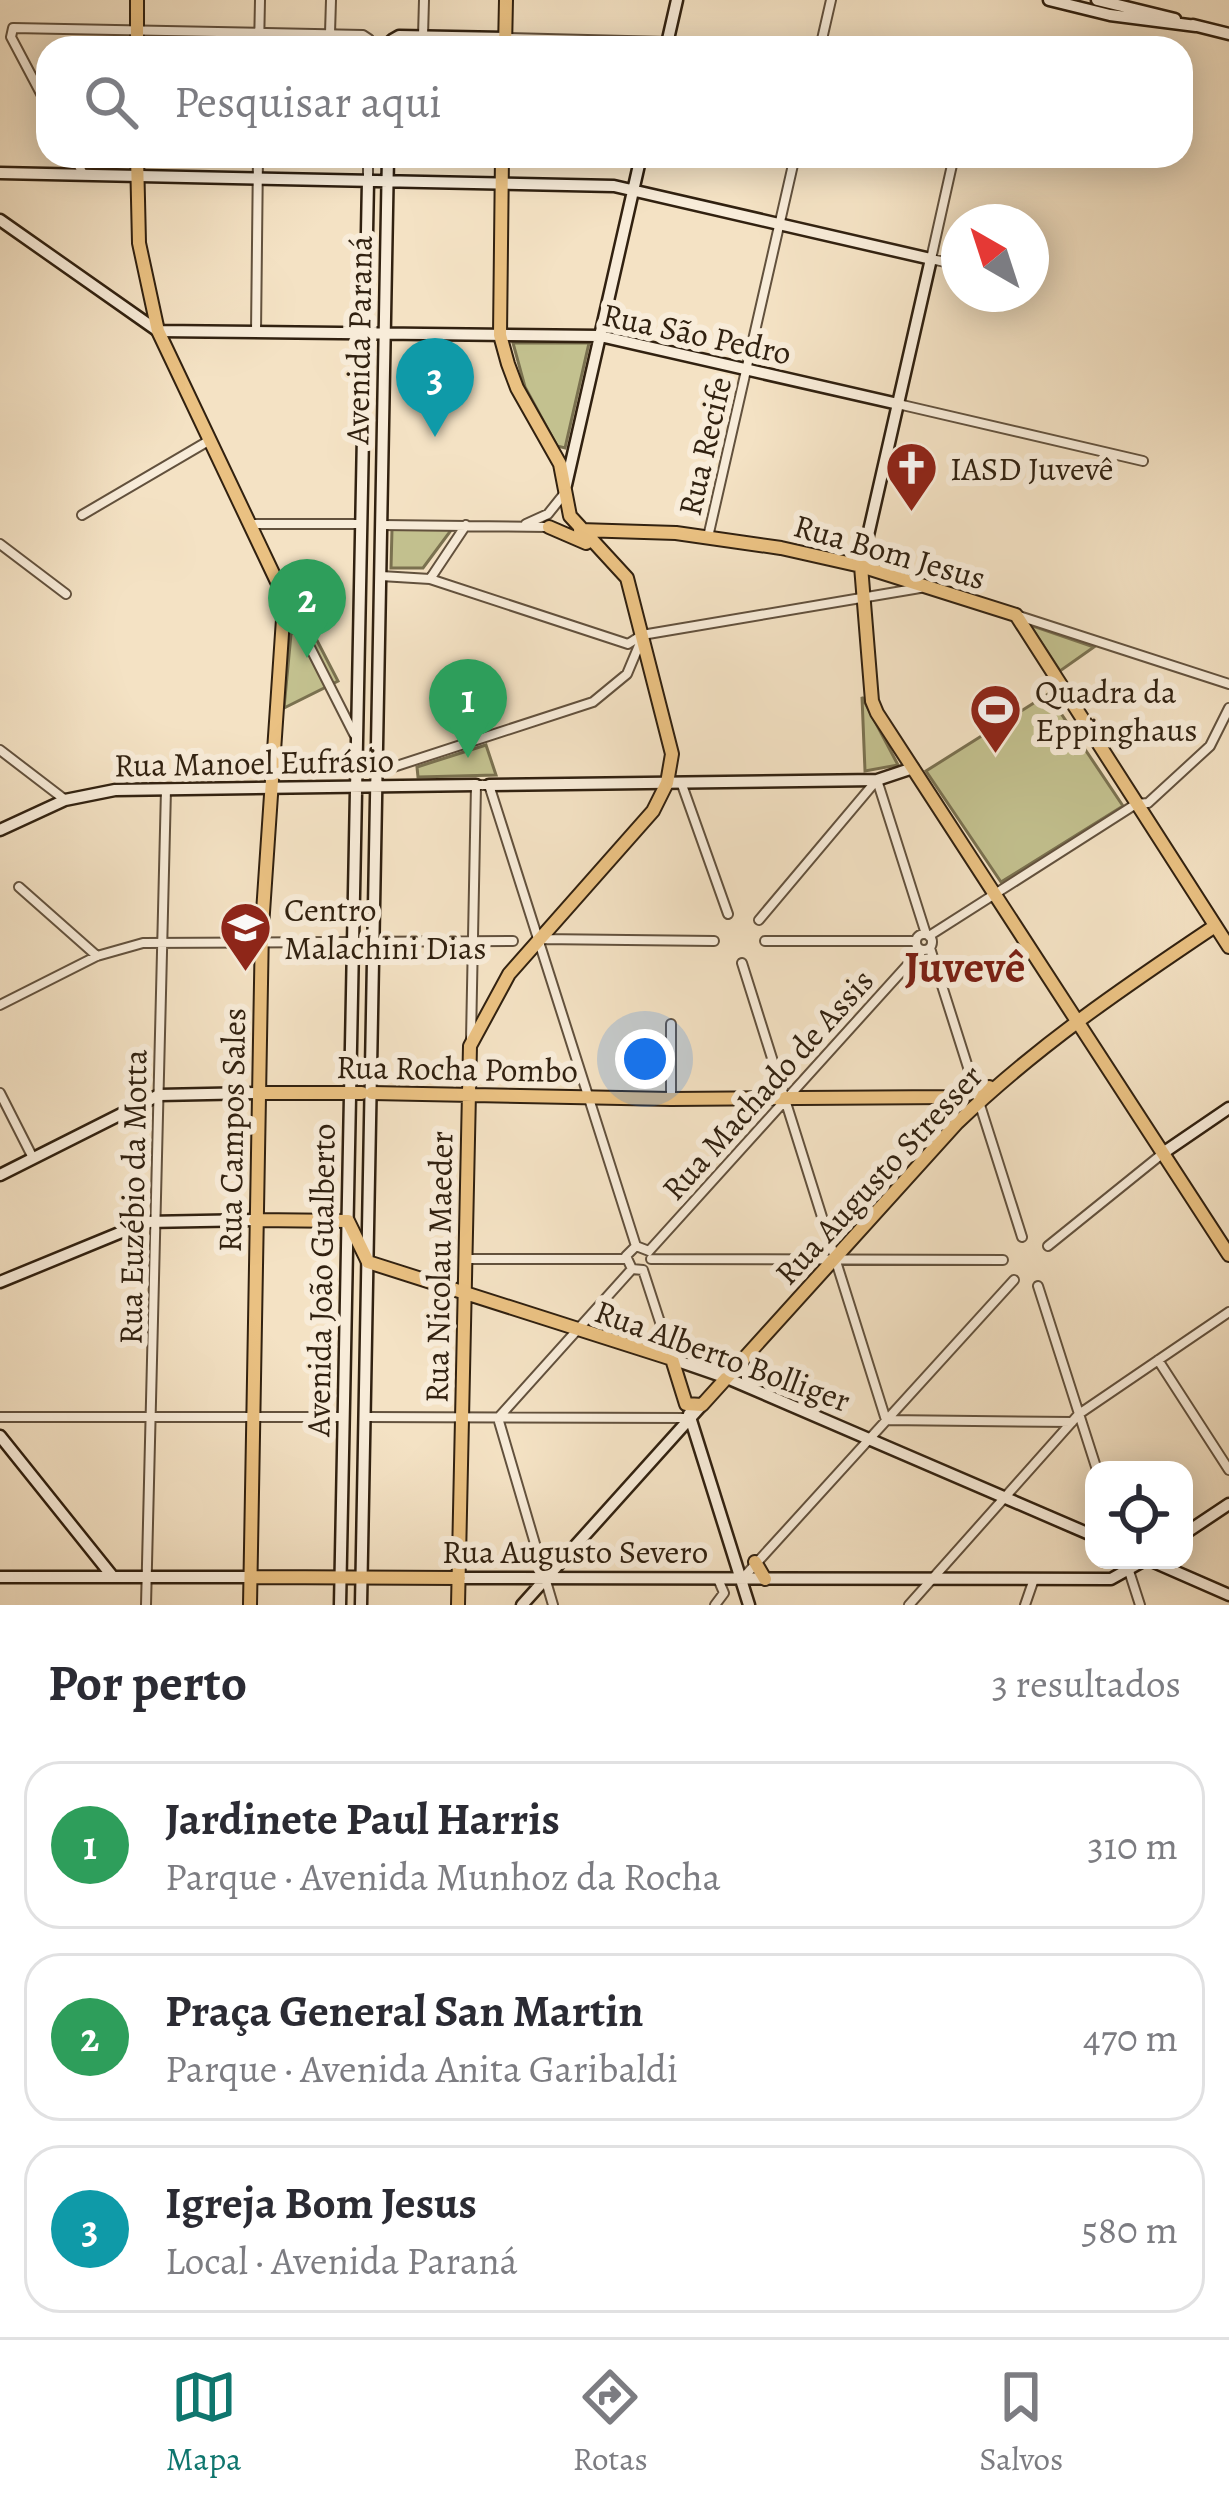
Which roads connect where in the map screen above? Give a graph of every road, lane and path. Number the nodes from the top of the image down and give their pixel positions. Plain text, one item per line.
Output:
1 (137, 0) edge
2 (260, 0) edge
3 (331, 0) edge
4 (424, 0) edge
5 (506, 0) edge
6 (676, 0) edge
7 (832, 0) edge
8 (1049, 0) edge
9 (1097, 0) edge
10 (1196, 26) junction
11 (137, 29) junction
12 (260, 32) junction
13 (330, 33) junction
14 (1229, 34) edge
15 (137, 36) edge
16 (260, 36) edge
17 (364, 36) edge
18 (418, 36) edge
19 (505, 36) edge
20 (668, 36) edge
21 (823, 36) edge
22 (36, 84) edge
23 (80, 168) edge
24 (136, 168) edge
25 (258, 168) edge
26 (368, 168) edge
27 (388, 168) edge
28 (502, 168) edge
29 (639, 168) edge
30 (792, 168) edge
31 (951, 168) edge
32 (0, 173) edge
33 (83, 175) junction
34 (136, 176) junction
35 (258, 179) junction
36 (368, 181) junction
37 (388, 182) junction
38 (502, 184) junction
39 (614, 186) junction
40 (634, 190) junction
41 (0, 220) edge
42 (780, 224) junction
43 (622, 241) junction
44 (931, 259) junction
45 (941, 261) edge
46 (158, 331) junction
47 (256, 332) junction
48 (364, 333) junction
49 (385, 334) junction
50 (500, 335) junction
51 (600, 336) junction
52 (746, 370) junction
53 (898, 404) junction
54 (210, 440) junction
55 (1143, 461) dead end
56 (564, 494) junction
57 (82, 515) dead end
58 (249, 524) junction
59 (362, 524) junction
60 (467, 524) junction
61 (382, 525) junction
62 (525, 525) junction
63 (549, 527) junction
64 (580, 530) junction
65 (708, 537) junction
66 (0, 544) edge
67 (598, 549) junction
68 (861, 566) junction
69 (381, 576) junction
70 (430, 579) junction
71 (279, 586) junction
72 (927, 587) junction
73 (66, 594) dead end
74 (864, 597) junction
75 (1016, 615) junction
76 (642, 635) junction
77 (1229, 684) edge
78 (1229, 708) edge
79 (358, 741) junction
80 (0, 750) edge
81 (405, 765) junction
82 (913, 768) junction
83 (378, 779) junction
84 (877, 780) junction
85 (674, 783) junction
86 (483, 785) junction
87 (406, 786) junction
88 (356, 787) junction
89 (269, 788) junction
90 (166, 789) junction
91 (65, 800) junction
92 (1136, 804) junction
93 (496, 805) junction
94 (476, 808) junction
95 (0, 830) edge
96 (19, 887) dead end
97 (994, 894) junction
98 (728, 914) dead end
99 (1229, 916) edge
100 (759, 920) dead end
101 (1215, 926) junction
102 (538, 939) junction
103 (163, 941) junction
104 (262, 941) junction
105 (355, 941) junction
106 (376, 941) junction
107 (473, 941) junction
108 (513, 941) dead end
109 (714, 941) dead end
110 (765, 941) dead end
111 (924, 942) junction
112 (1229, 946) edge
113 (97, 956) junction
114 (742, 963) dead end
115 (0, 1005) edge
116 (1076, 1019) junction
117 (671, 1024) dead end
118 (470, 1046) junction
119 (1000, 1081) joint
120 (0, 1093) edge
121 (260, 1093) junction
122 (362, 1094) junction
123 (469, 1094) junction
124 (159, 1095) junction
125 (588, 1097) junction
126 (951, 1097) junction
127 (978, 1097) junction
128 (786, 1098) junction
129 (671, 1099) junction
130 (1229, 1108) edge
131 (957, 1123) junction
132 (1163, 1153) junction
133 (33, 1158) junction
134 (0, 1175) edge
135 (156, 1220) junction
136 (256, 1220) junction
137 (348, 1221) junction
138 (369, 1222) junction
139 (1022, 1237) dead end
140 (636, 1246) junction
141 (1048, 1246) dead end
142 (650, 1255) junction
143 (1229, 1255) edge
144 (466, 1259) junction
145 (626, 1259) junction
146 (835, 1259) junction
147 (1003, 1260) dead end
148 (368, 1262) junction
149 (632, 1270) junction
150 (644, 1270) junction
151 (1014, 1280) dead end
152 (0, 1282) edge
153 (1038, 1286) dead end
154 (465, 1293) junction
155 (1229, 1312) edge
156 (578, 1329) junction
157 (1158, 1360) junction
158 (674, 1366) junction
159 (727, 1378) junction
160 (702, 1405) junction
161 (688, 1411) junction
162 (0, 1417) edge
163 (151, 1417) junction
164 (251, 1417) junction
165 (344, 1418) junction
166 (365, 1418) junction
167 (462, 1418) junction
168 (498, 1418) junction
169 (1075, 1418) junction
170 (886, 1420) junction
171 (0, 1436) edge
172 (868, 1438) junction
173 (1092, 1461) edge
174 (705, 1463) junction
175 (1229, 1470) edge
176 (1005, 1498) junction
177 (1229, 1504) edge
178 (1193, 1528) edge
179 (1085, 1532) edge
180 (755, 1562) junction
181 (1132, 1569) edge
182 (1168, 1569) edge
183 (1129, 1571) junction
184 (0, 1576) edge
185 (113, 1577) junction
186 (147, 1577) junction
187 (251, 1577) junction
188 (340, 1578) junction
189 (362, 1578) junction
190 (459, 1578) junction
191 (545, 1579) junction
192 (718, 1579) junction
193 (742, 1579) junction
194 (765, 1579) junction
195 (933, 1579) junction
196 (1034, 1579) junction
197 (1229, 1595) edge
198 (146, 1605) edge
199 (250, 1605) edge
200 (340, 1605) edge
201 (362, 1605) edge
202 (458, 1605) edge
203 (522, 1605) edge
204 (553, 1605) edge
205 (715, 1605) edge
206 (749, 1605) edge
207 (910, 1605) edge
208 (1025, 1605) edge
209 (1140, 1605) edge

1 - 11 main road
2 - 12 street
3 - 13 street
4 - 18 street
5 - 19 main road
6 - 20 street
7 - 21 street
8 - 10 street
9 - 10 street
10 - 14 street
11 - 12 street
11 - 15 main road
11 - 22 street
12 - 13 street
12 - 16 street
13 - 17 street
23 - 33 street
24 - 34 main road
25 - 35 street
26 - 36 street, Avenida Paraná
27 - 37 street, Avenida Paraná
28 - 38 main road
29 - 40 street
30 - 42 street, Rua Recife
31 - 44 street
32 - 33 street
33 - 34 street
34 - 35 street
34 - 46 main road
35 - 36 street
35 - 47 street
36 - 37 street
36 - 48 street, Avenida Paraná
37 - 38 street
37 - 49 street, Avenida Paraná
38 - 39 street
38 - 50 main road
39 - 40 street
39 - 43 street
40 - 42 street
40 - 43 street
41 - 46 street
42 - 44 street
42 - 52 street, Rua Recife
43 - 51 street
44 - 45 street
44 - 53 street
46 - 47 street, Rua São Pedro
46 - 54 main road
47 - 48 street, Rua São Pedro
48 - 49 street, Rua São Pedro
48 - 59 street, Avenida Paraná
49 - 50 street, Rua São Pedro
49 - 61 street, Avenida Paraná
50 - 51 street, Rua São Pedro
50 - 56 main road
51 - 52 street, Rua São Pedro
51 - 56 street
52 - 53 street, Rua São Pedro
52 - 65 street, Rua Recife
53 - 55 street, Rua São Pedro
53 - 68 street
54 - 57 street
54 - 58 main road
56 - 62 street
56 - 64 main road
58 - 59 street
58 - 71 main road
59 - 79 street, Avenida João Gualberto
60 - 61 street, Rua Bom Jesus
60 - 62 street, Rua Bom Jesus
60 - 70 street
61 - 69 street, Avenida João Gualberto
62 - 63 street, Rua Bom Jesus
63 - 64 street, Rua Bom Jesus
63 - 67 main road
64 - 65 main road, Rua Bom Jesus
64 - 67 main road
65 - 68 main road, Rua Bom Jesus
66 - 73 street
67 - 76 main road
68 - 72 main road, Rua Bom Jesus
68 - 74 main road
69 - 70 street
69 - 83 street, Avenida João Gualberto
70 - 76 street
71 - 79 street
71 - 89 main road, Rua Campos Sales
72 - 74 street
72 - 75 main road, Rua Bom Jesus
74 - 76 street
74 - 82 main road
75 - 77 street, Rua Bom Jesus
75 - 92 main road
76 - 81 street
76 - 85 main road
78 - 92 street, Rua Machado de Assis
79 - 88 street, Avenida João Gualberto
80 - 91 street
81 - 83 street
81 - 87 street
82 - 84 street, Rua Manoel Eufrásio
82 - 97 main road
83 - 87 street, Rua Manoel Eufrásio
83 - 88 street, Rua Manoel Eufrásio
83 - 106 street, Avenida João Gualberto
84 - 85 street, Rua Manoel Eufrásio
84 - 100 street
84 - 111 street
85 - 86 street, Rua Manoel Eufrásio
85 - 98 street
85 - 102 main road
86 - 87 street, Rua Manoel Eufrásio
86 - 93 street
86 - 94 street, Rua Nicolau Maeder
88 - 89 street, Rua Manoel Eufrásio
88 - 105 street, Avenida João Gualberto
89 - 90 street, Rua Manoel Eufrásio
89 - 104 main road, Rua Campos Sales
90 - 91 street, Rua Manoel Eufrásio
90 - 103 street, Rua Euzébio da Motta
91 - 95 street, Rua Manoel Eufrásio
92 - 97 street, Rua Machado de Assis
92 - 101 main road
93 - 94 street
93 - 102 street
94 - 107 street, Rua Nicolau Maeder
96 - 113 street
97 - 111 street, Rua Machado de Assis
97 - 116 main road
99 - 101 street, Rua Augusto Stresser
101 - 112 main road
101 - 116 main road, Rua Augusto Stresser
102 - 109 street
102 - 118 main road
102 - 125 street
103 - 104 street
103 - 113 street
103 - 124 street, Rua Euzébio da Motta
104 - 105 street
104 - 121 main road, Rua Campos Sales
105 - 106 street
105 - 122 street, Avenida João Gualberto
106 - 107 street
106 - 122 street, Avenida João Gualberto
107 - 108 street
107 - 118 street, Rua Nicolau Maeder
110 - 111 street
111 - 127 street
111 - 128 street, Rua Machado de Assis
113 - 115 street
114 - 128 street
116 - 119 main road, Rua Augusto Stresser
116 - 132 main road
117 - 129 street
118 - 123 main road, Rua Nicolau Maeder
119 - 127 main road, Rua Rocha Pombo
120 - 133 street
121 - 122 main road, Rua Rocha Pombo
121 - 124 street, Rua Rocha Pombo
121 - 136 main road, Rua Campos Sales
122 - 123 main road, Rua Rocha Pombo
122 - 137 street, Avenida João Gualberto
122 - 138 street, Avenida João Gualberto
123 - 125 main road, Rua Rocha Pombo
123 - 144 main road, Rua Nicolau Maeder
124 - 133 street, Rua Rocha Pombo
124 - 135 street, Rua Euzébio da Motta
125 - 129 main road, Rua Rocha Pombo
125 - 140 street
126 - 127 main road, Rua Rocha Pombo
126 - 128 main road, Rua Rocha Pombo
126 - 131 main road
127 - 131 main road, Rua Augusto Stresser
127 - 139 street
128 - 129 main road, Rua Rocha Pombo
128 - 142 street, Rua Machado de Assis
128 - 146 street
130 - 132 street
131 - 146 main road, Rua Augusto Stresser
132 - 141 street
132 - 143 main road
133 - 134 street, Rua Rocha Pombo
135 - 136 street
135 - 152 street
135 - 163 street, Rua Euzébio da Motta
136 - 137 main road
136 - 164 main road, Rua Campos Sales
137 - 138 street
137 - 148 main road
137 - 165 street, Avenida João Gualberto
138 - 148 street, Avenida João Gualberto
140 - 142 street
140 - 145 street
142 - 146 street
142 - 150 street, Rua Machado de Assis
144 - 145 street
144 - 154 main road, Rua Nicolau Maeder
145 - 149 street
146 - 147 street
146 - 159 main road, Rua Augusto Stresser
146 - 170 street
148 - 154 main road, Rua Alberto Bolliger
148 - 166 street, Avenida João Gualberto
149 - 150 street
149 - 156 street
150 - 158 street
151 - 170 street
153 - 169 street
154 - 156 main road, Rua Alberto Bolliger
154 - 167 main road, Rua Nicolau Maeder
155 - 157 street
156 - 158 main road, Rua Alberto Bolliger
156 - 168 street
157 - 169 street
157 - 175 street
158 - 159 street, Rua Alberto Bolliger
158 - 161 main road
159 - 160 main road, Rua Augusto Stresser
159 - 172 street, Rua Alberto Bolliger
160 - 161 main road
160 - 174 street
161 - 168 street
161 - 174 street
161 - 191 street
162 - 163 street
163 - 164 street
163 - 186 street, Rua Euzébio da Motta
164 - 165 street
164 - 187 main road, Rua Campos Sales
165 - 188 street, Avenida João Gualberto
166 - 167 street
166 - 189 street, Avenida João Gualberto
167 - 168 street
167 - 190 main road, Rua Nicolau Maeder
168 - 191 street
169 - 170 street
169 - 173 street
169 - 176 street
170 - 172 street
171 - 185 street
172 - 176 street, Rua Alberto Bolliger
172 - 180 street
174 - 193 street
176 - 179 street, Rua Alberto Bolliger
176 - 195 street
177 - 178 street
180 - 193 street
180 - 194 main road
181 - 183 street, Rua Augusto Severo
182 - 197 street
183 - 196 street, Rua Augusto Severo
183 - 209 street
184 - 185 street, Rua Augusto Severo
185 - 186 street, Rua Augusto Severo
186 - 187 street, Rua Augusto Severo
186 - 198 street, Rua Euzébio da Motta
187 - 188 main road, Rua Augusto Severo
187 - 199 main road, Rua Campos Sales
188 - 189 main road, Rua Augusto Severo
188 - 200 street, Avenida João Gualberto
189 - 190 main road, Rua Augusto Severo
189 - 201 street, Avenida João Gualberto
190 - 191 street, Rua Augusto Severo
190 - 202 main road, Rua Nicolau Maeder
191 - 192 street, Rua Augusto Severo
191 - 203 street
191 - 204 street
192 - 193 street, Rua Augusto Severo
192 - 205 street
193 - 194 street, Rua Augusto Severo
193 - 206 street
194 - 195 street, Rua Augusto Severo
195 - 196 street, Rua Augusto Severo
195 - 207 street
196 - 208 street

